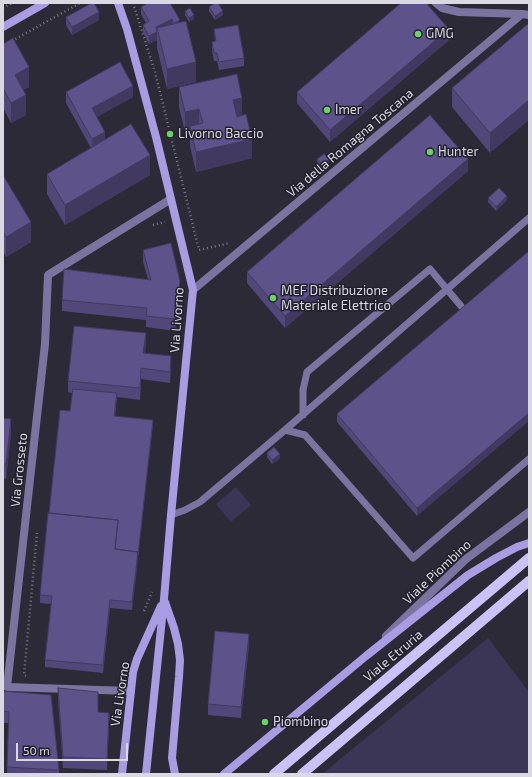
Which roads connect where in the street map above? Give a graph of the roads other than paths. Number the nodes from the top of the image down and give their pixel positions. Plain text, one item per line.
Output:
1 (46, 3) edge
2 (118, 3) edge
3 (436, 3) edge
4 (526, 14) edge
5 (3, 26) edge
6 (171, 200) junction
7 (529, 218) edge
8 (193, 290) junction
9 (466, 312) edge
10 (303, 415) junction
11 (285, 430) junction
12 (529, 459) edge
13 (529, 512) edge
14 (171, 515) junction
15 (529, 543) edge
16 (529, 558) edge
17 (529, 581) edge
18 (164, 599) junction
19 (366, 656) junction
20 (130, 691) junction
21 (122, 774) edge
22 (146, 774) edge
23 (175, 774) edge
24 (224, 774) edge
25 (274, 774) edge
26 (302, 774) edge

1 - 5 street
2 - 6 street, Via Livorno
3 - 4 street, Via della Romagna Toscana
4 - 8 street, Via della Romagna Toscana
6 - 8 street, Via Livorno
6 - 20 street, Via Grosseto
7 - 10 lane
8 - 14 street, Via Livorno
9 - 10 lane
10 - 11 lane
11 - 12 lane
11 - 14 lane
13 - 19 street, Viale Piombino
14 - 18 street, Via Livorno
15 - 19 street, Viale Piombino
16 - 25 main road, Viale Etruria
17 - 26 main road
18 - 20 street, Via Livorno
18 - 22 street, Via Livorno
18 - 23 street, Via Livorno
19 - 24 street, Viale Piombino
20 - 21 street, Via Livorno

